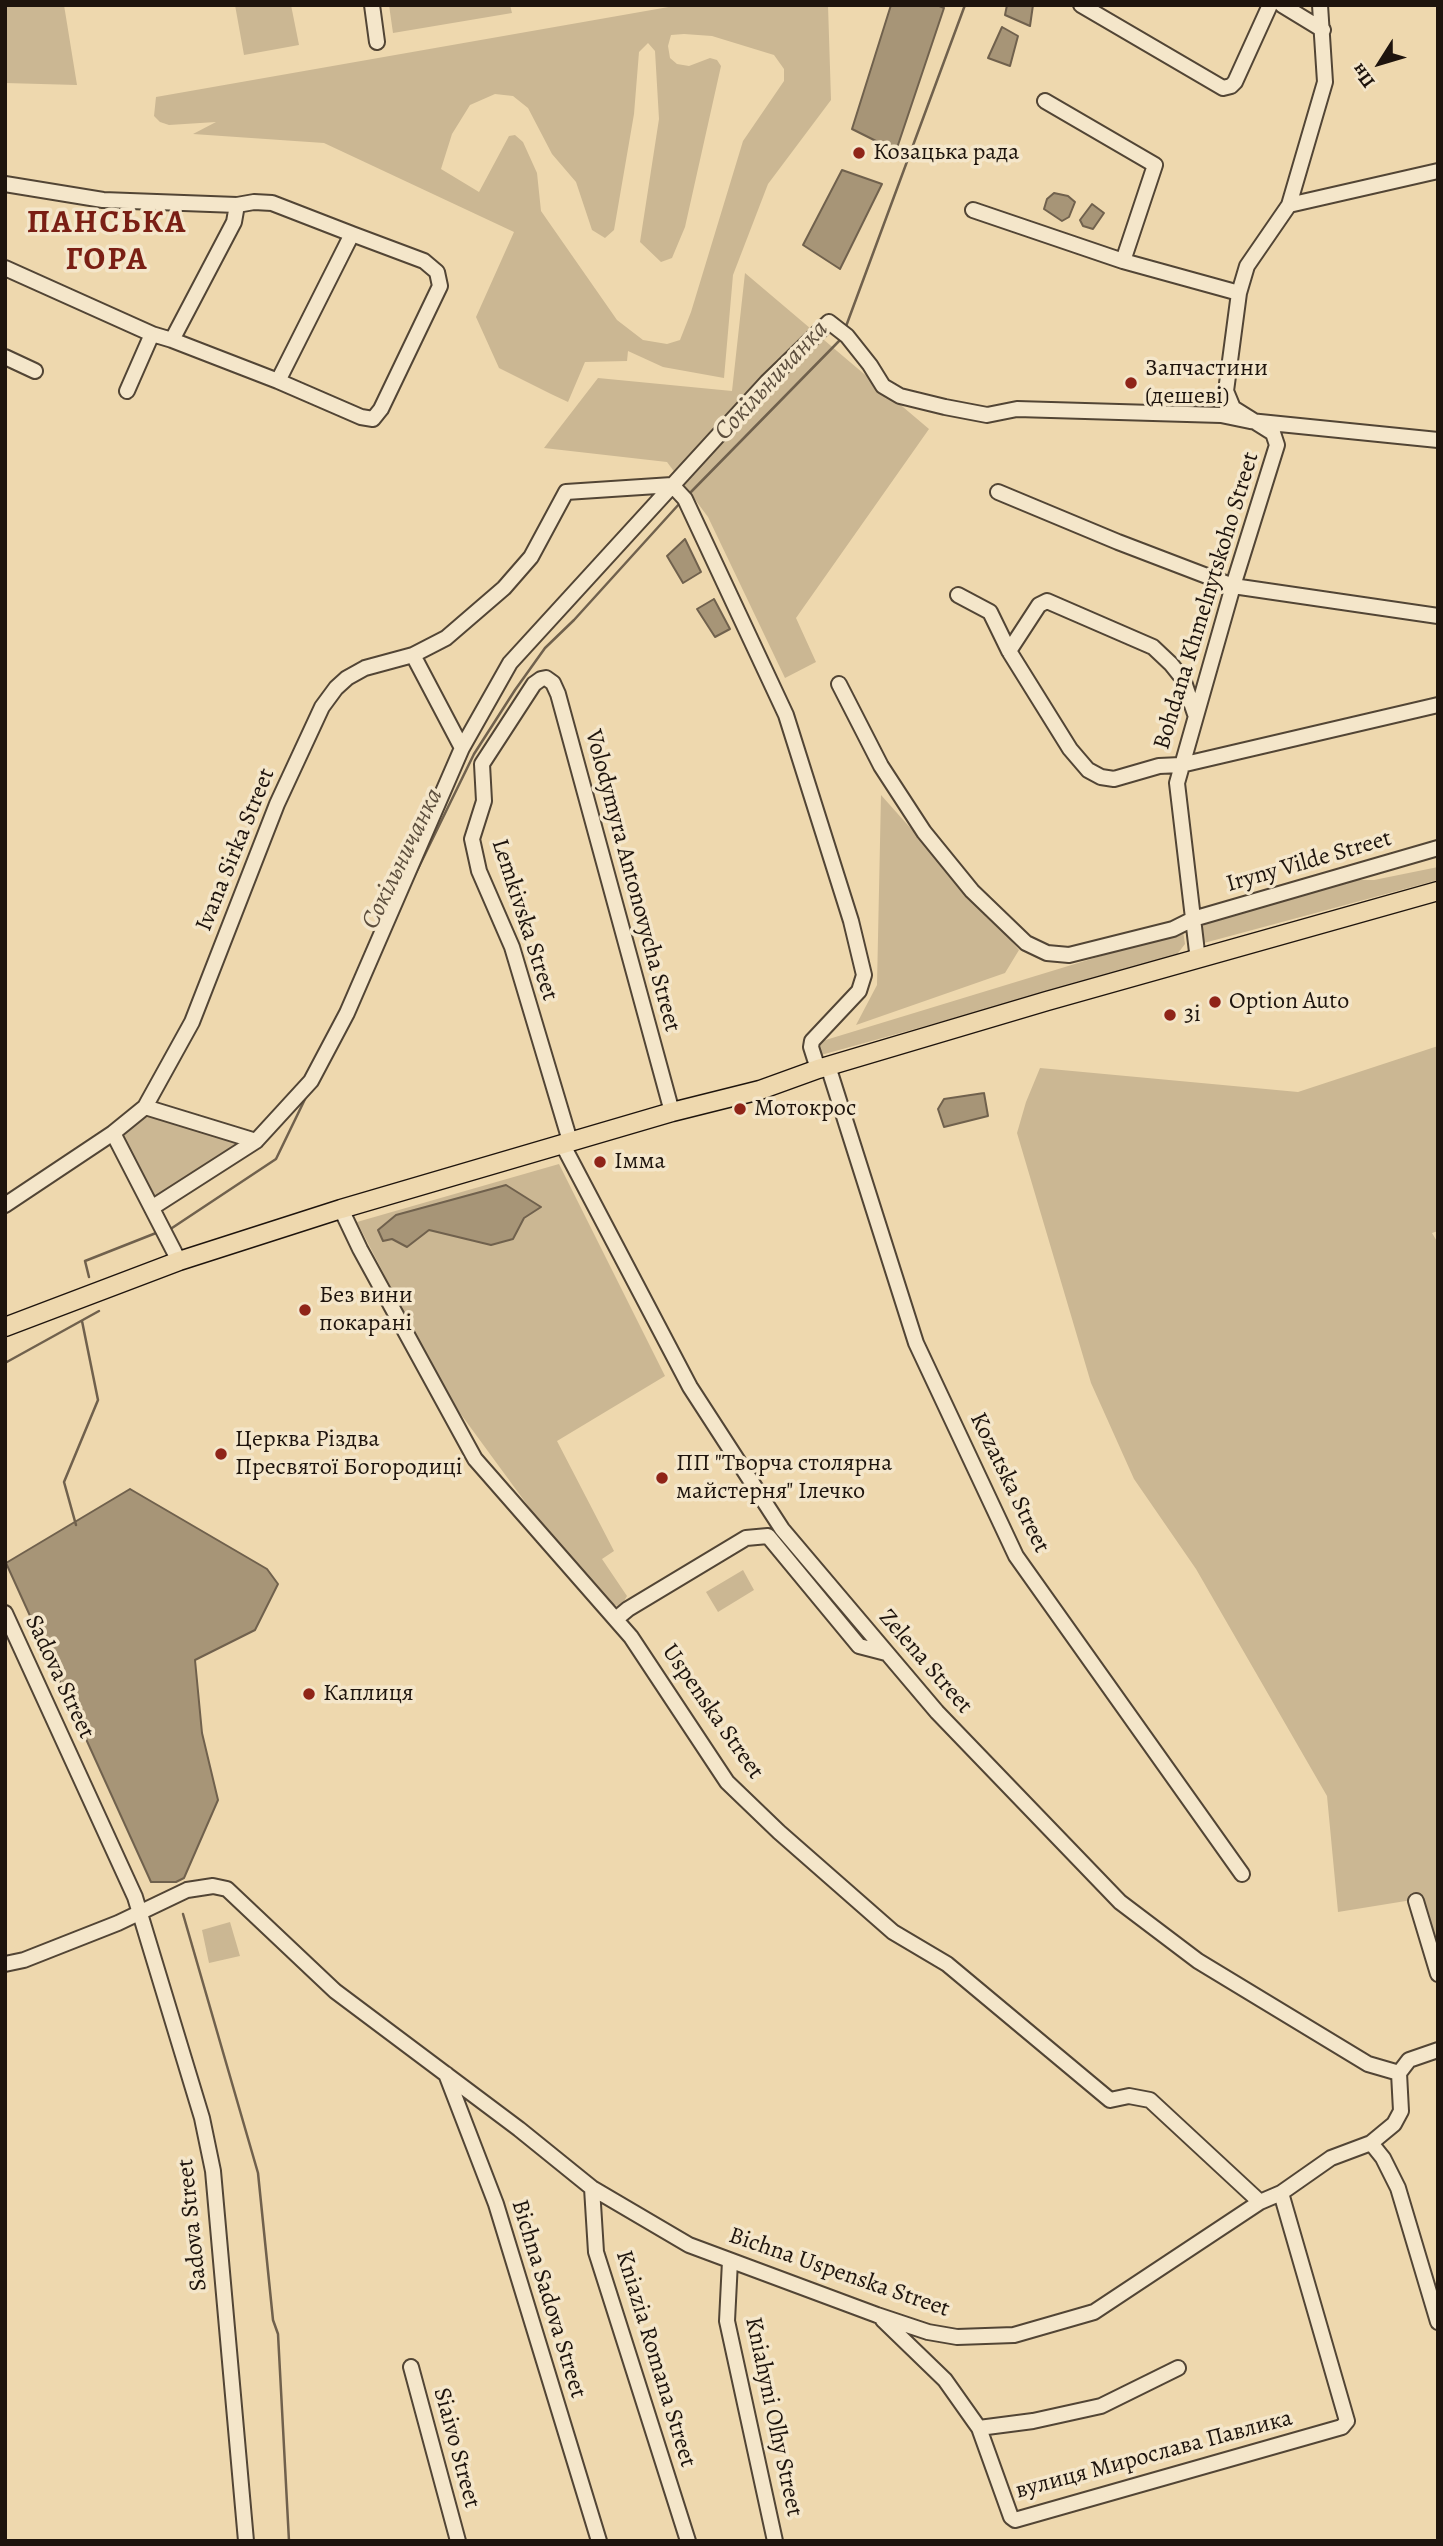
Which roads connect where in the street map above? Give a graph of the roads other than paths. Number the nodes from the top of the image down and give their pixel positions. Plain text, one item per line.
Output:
1 (372, 5) edge
2 (1081, 5) edge
3 (1270, 5) edge
4 (1282, 5) edge
5 (1320, 5) edge
6 (1323, 30) junction
7 (377, 43) dead end
8 (1045, 101) dead end
9 (1438, 171) edge
10 (5, 184) edge
11 (237, 205) junction
12 (1289, 205) junction
13 (973, 210) dead end
14 (352, 234) junction
15 (1123, 261) junction
16 (5, 268) edge
17 (1239, 293) junction
18 (152, 334) junction
19 (172, 340) junction
20 (5, 357) edge
21 (35, 371) dead end
22 (278, 380) junction
23 (127, 391) dead end
24 (1251, 421) junction
25 (1438, 440) edge
26 (672, 485) junction
27 (998, 492) dead end
28 (1233, 586) junction
29 (958, 595) dead end
30 (1438, 616) edge
31 (1009, 651) junction
32 (413, 654) junction
33 (534, 684) joint
34 (839, 684) dead end
35 (1438, 705) edge
36 (1195, 715) junction
37 (462, 748) junction
38 (1181, 765) junction
39 (1438, 848) edge
40 (1438, 891) edge
41 (1193, 919) junction
42 (1195, 959) junction
43 (823, 1068) junction
44 (145, 1107) junction
45 (672, 1112) junction
46 (113, 1133) junction
47 (256, 1141) junction
48 (565, 1143) junction
49 (5, 1205) edge
50 (153, 1207) junction
51 (341, 1209) junction
52 (179, 1261) junction
53 (5, 1327) edge
54 (782, 1529) junction
55 (768, 1536) junction
56 (5, 1613) edge
57 (616, 1619) junction
58 (886, 1653) junction
59 (1242, 1874) dead end
60 (1416, 1901) dead end
61 (140, 1913) junction
62 (5, 1964) edge
63 (1438, 1973) edge
64 (1438, 2050) edge
65 (446, 2073) junction
66 (1399, 2073) junction
67 (1371, 2143) junction
68 (592, 2188) junction
69 (1281, 2193) junction
70 (1260, 2202) junction
71 (730, 2261) junction
72 (877, 2315) junction
73 (1438, 2322) edge
74 (411, 2367) dead end
75 (1178, 2368) dead end
76 (979, 2428) junction
77 (246, 2541) edge
78 (457, 2541) edge
79 (599, 2541) edge
80 (688, 2541) edge
81 (775, 2541) edge

1 - 7 street
2 - 3 street
4 - 6 street
5 - 6 street, Bohdana Khmelnytskoho Street
6 - 12 street, Bohdana Khmelnytskoho Street
8 - 15 street
9 - 12 street
10 - 11 street
11 - 14 street
11 - 19 street
12 - 17 street, Bohdana Khmelnytskoho Street
13 - 15 street
14 - 22 street
14 - 22 street
15 - 17 street
16 - 18 street
17 - 24 street, Bohdana Khmelnytskoho Street
18 - 19 street
18 - 23 street
19 - 22 street
20 - 21 street
24 - 25 street
24 - 26 street
24 - 28 street, Bohdana Khmelnytskoho Street
26 - 32 street, Ivana Sirka Street
26 - 37 street
26 - 43 street, Kozatska Street
27 - 28 street
28 - 30 street
28 - 36 street, Bohdana Khmelnytskoho Street
29 - 31 street
31 - 36 street
31 - 38 street
32 - 37 street
32 - 44 street, Ivana Sirka Street
33 - 45 street, Volodymyra Antonovycha Street
33 - 48 street, Lemkivska Street
34 - 41 street, Iryny Vilde Street
35 - 38 street
36 - 38 street, Bohdana Khmelnytskoho Street
37 - 47 street
38 - 41 street, Bohdana Khmelnytskoho Street
39 - 41 street, Iryny Vilde Street
40 - 42 main road
41 - 42 street, Bohdana Khmelnytskoho Street
42 - 43 main road
43 - 45 main road
43 - 59 street, Kozatska Street
44 - 46 street, Ivana Sirka Street
44 - 47 street
45 - 48 main road
46 - 49 street, Ivana Sirka Street
46 - 50 street
47 - 50 street
48 - 51 main road
48 - 54 street, Zelena Street
50 - 52 street
51 - 52 main road
51 - 57 street, Uspenska Street
52 - 53 main road
54 - 55 street
54 - 58 street, Zelena Street
55 - 57 street
55 - 58 street
56 - 61 street, Sadova Street
57 - 70 street, Uspenska Street
58 - 66 street, Zelena Street
60 - 63 street
61 - 62 street
61 - 65 street
61 - 77 street, Sadova Street
64 - 66 street
65 - 68 street
65 - 79 street, Bichna Sadova Street
66 - 67 street
67 - 69 street, Bichna Uspenska Street
67 - 73 street
68 - 71 street, Bichna Uspenska Street
68 - 80 street, Kniazia Romana Street
69 - 70 street, Bichna Uspenska Street
69 - 76 street, вулиця Мирослава Павлика
70 - 72 street, Bichna Uspenska Street
71 - 72 street, Bichna Uspenska Street
71 - 81 street, Kniahyni Olhy Street
72 - 76 street, вулиця Мирослава Павлика
74 - 78 street, Siaivo Street
75 - 76 street

